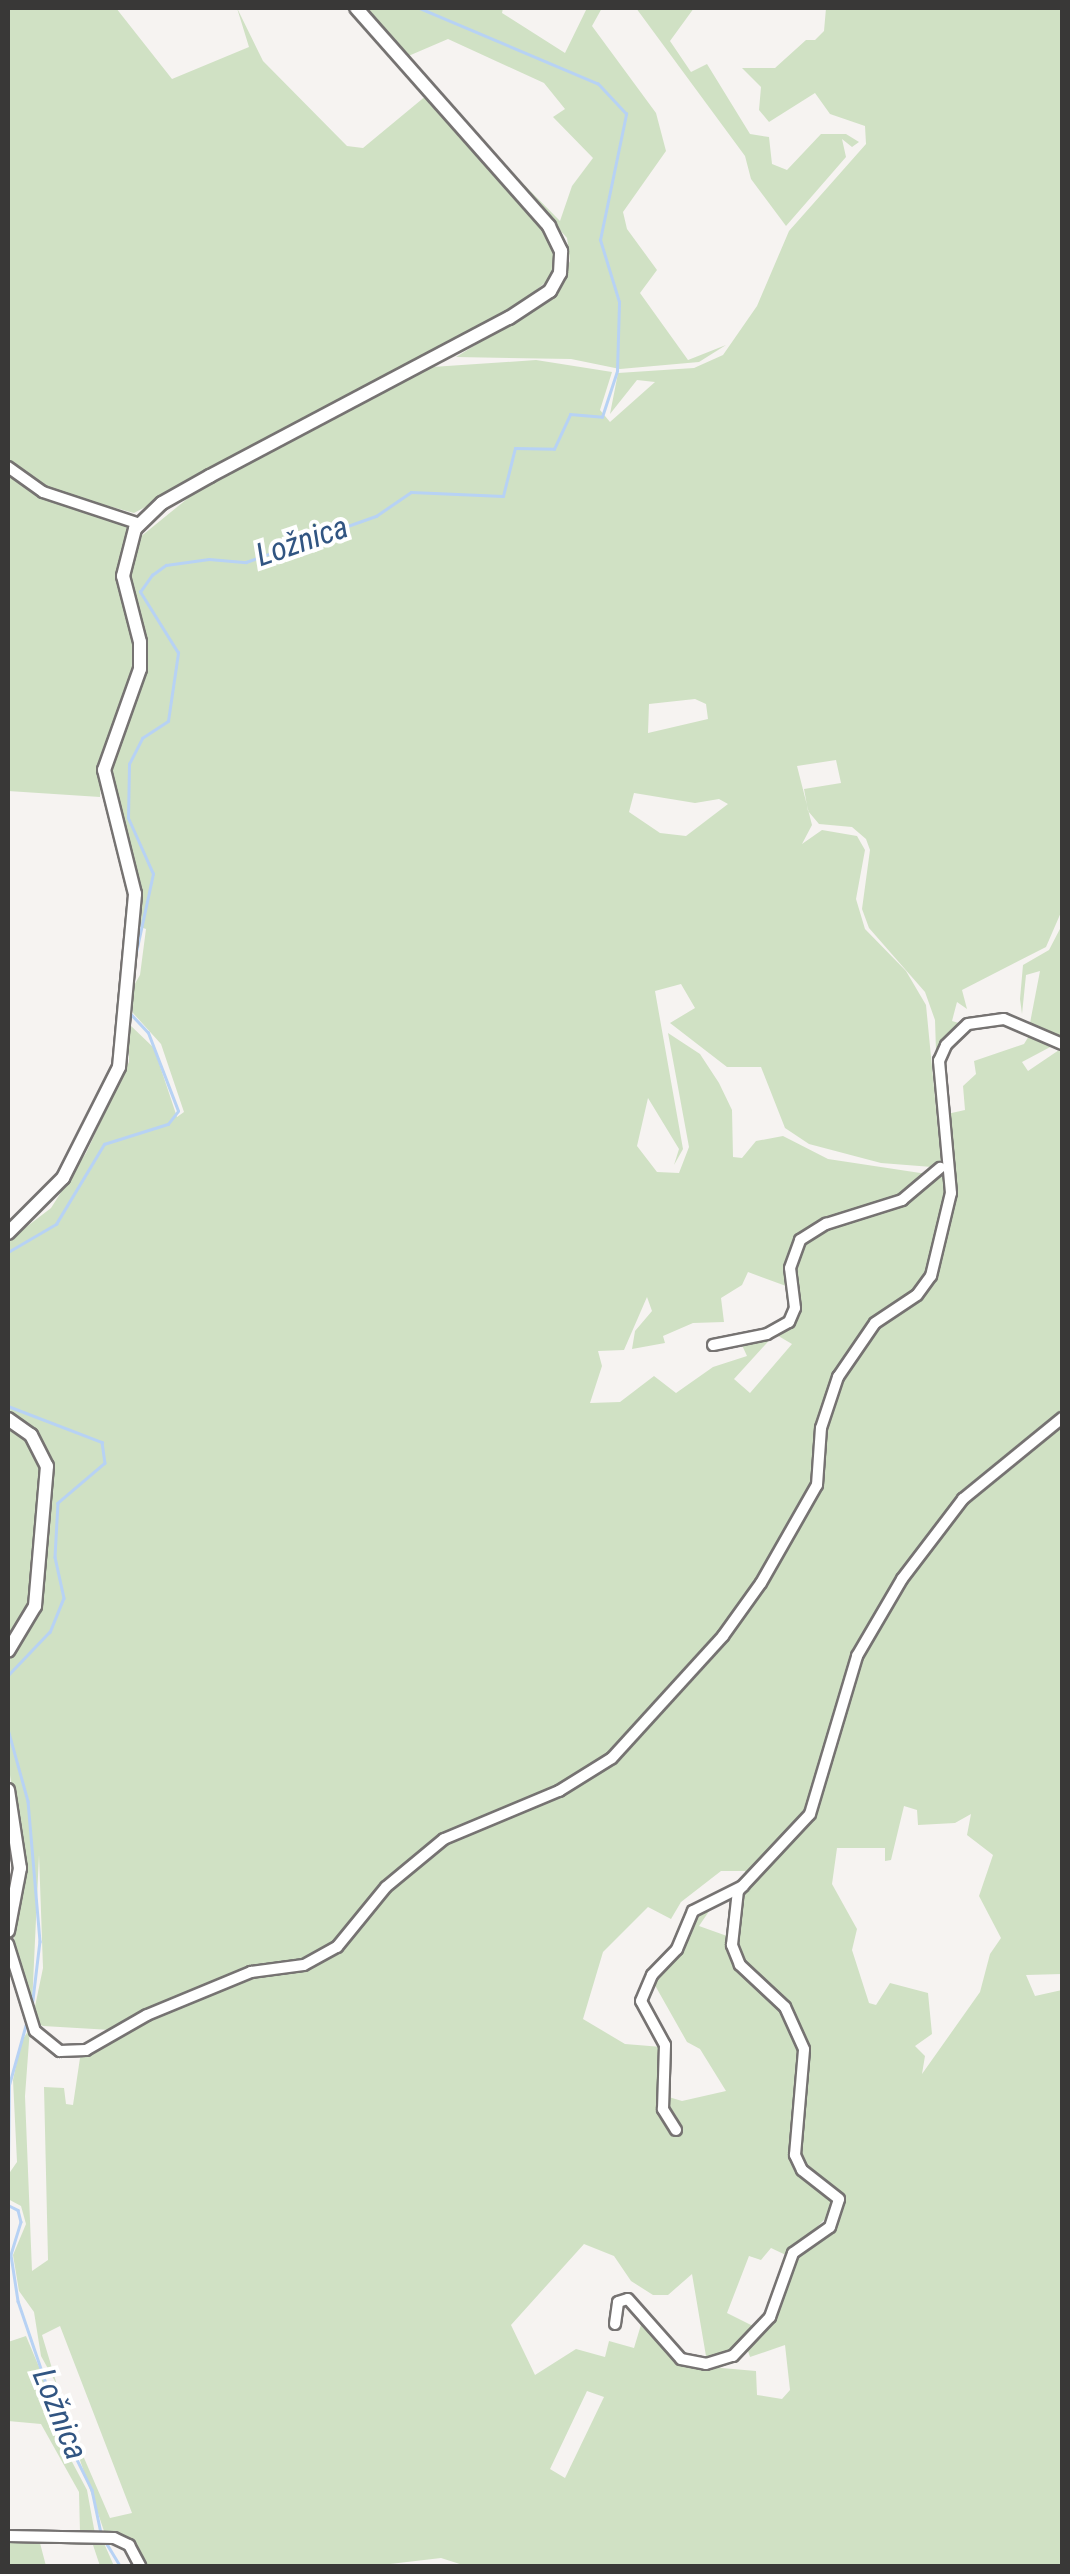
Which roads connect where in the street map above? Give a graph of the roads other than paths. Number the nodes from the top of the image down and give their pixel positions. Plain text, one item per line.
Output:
1 (356, 8) edge
2 (8, 467) edge
3 (140, 524) junction
4 (1062, 1044) edge
5 (940, 1168) dead end
6 (8, 1233) edge
7 (713, 1345) dead end
8 (1062, 1418) edge
9 (8, 1419) edge
10 (8, 1650) edge
11 (8, 1790) edge
12 (744, 1886) junction
13 (8, 1930) edge
14 (8, 1944) edge
15 (676, 2130) dead end
16 (615, 2324) dead end
17 (8, 2536) edge
18 (140, 2566) edge

1 - 3 street
2 - 3 street
3 - 6 street
4 - 14 street
5 - 7 street
8 - 12 street
9 - 10 street
11 - 13 street
12 - 15 street
12 - 16 street
17 - 18 street

